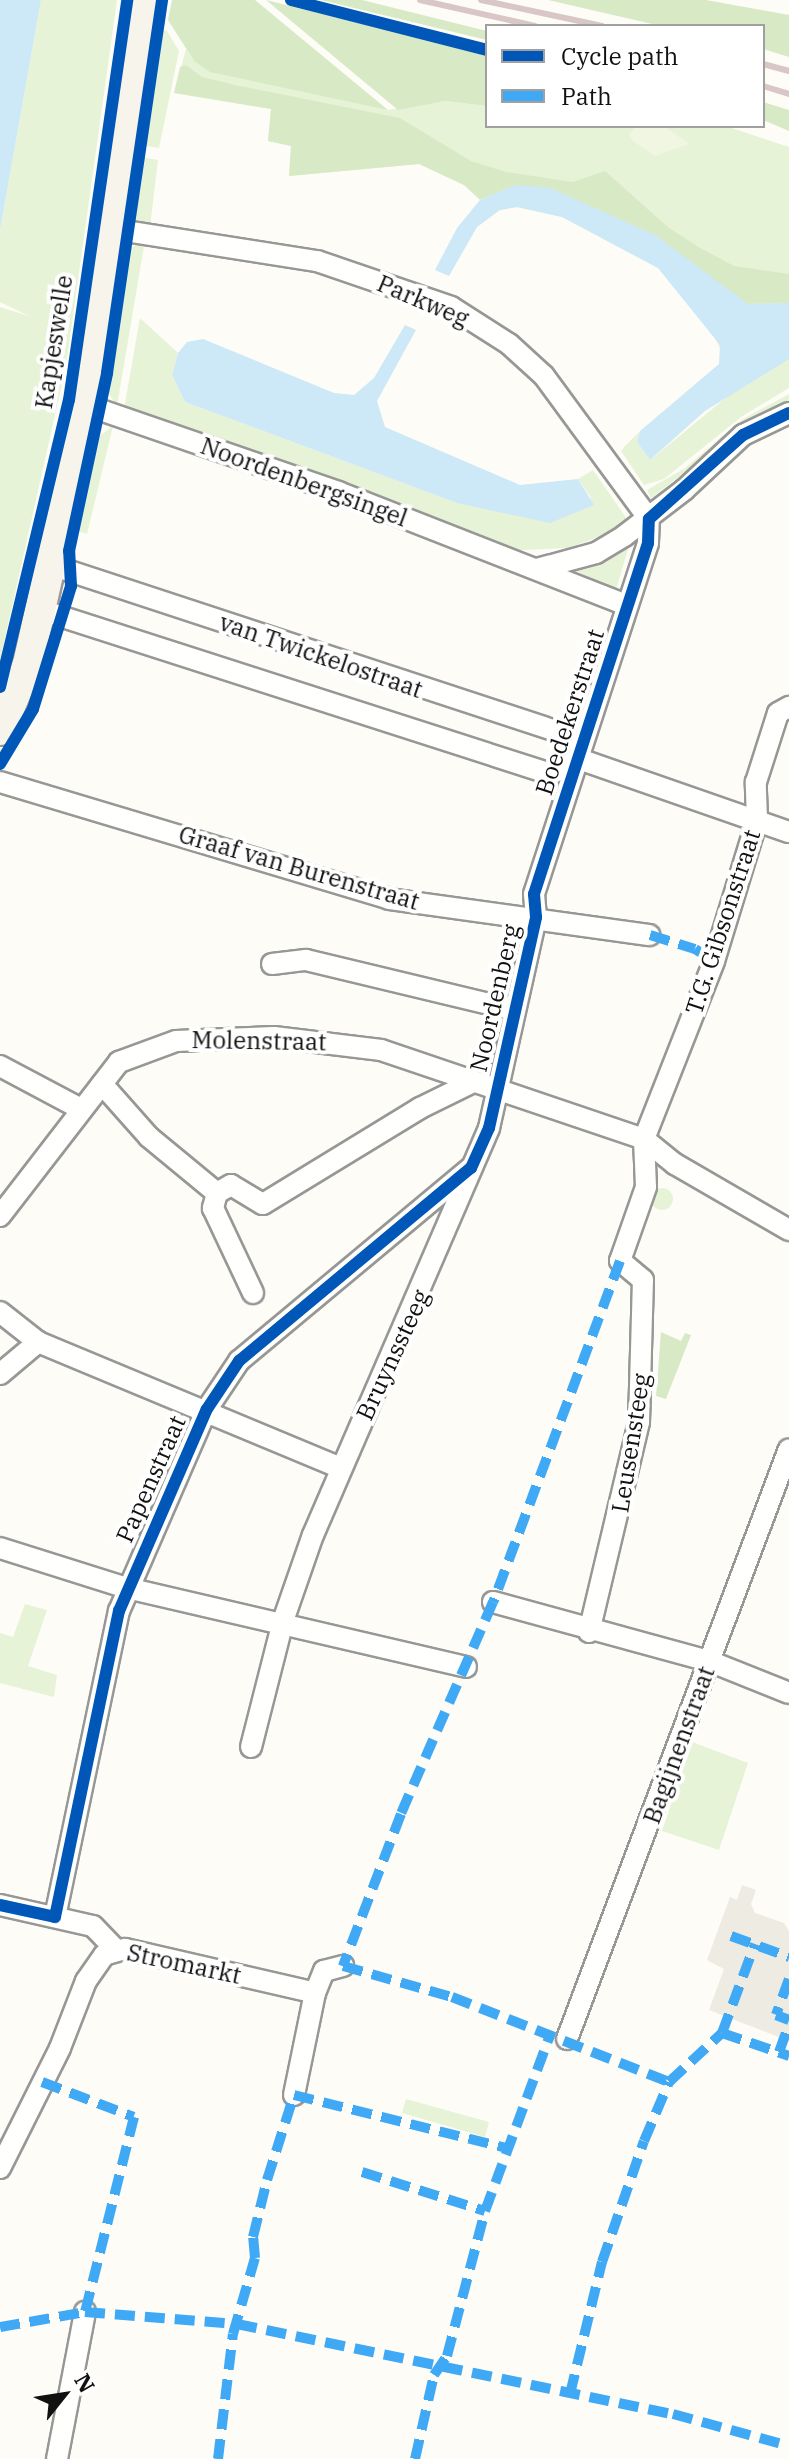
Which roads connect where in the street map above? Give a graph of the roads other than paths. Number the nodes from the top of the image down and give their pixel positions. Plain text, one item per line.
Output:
1 (147, 0) edge
2 (118, 230) junction
3 (93, 407) junction
4 (789, 413) edge
5 (649, 519) junction
6 (51, 565) junction
7 (537, 569) junction
8 (627, 605) junction
9 (41, 610) junction
10 (789, 707) edge
11 (0, 730) edge
12 (579, 759) junction
13 (0, 782) edge
14 (757, 820) junction
15 (789, 832) edge
16 (536, 917) junction
17 (650, 935) dead end
18 (272, 964) dead end
19 (515, 1010) junction
20 (0, 1066) edge
21 (475, 1081) junction
22 (102, 1084) junction
23 (496, 1089) junction
24 (81, 1109) junction
25 (644, 1139) junction
26 (471, 1168) junction
27 (217, 1193) junction
28 (0, 1216) edge
29 (789, 1230) edge
30 (253, 1293) dead end
31 (0, 1312) edge
32 (38, 1342) junction
33 (0, 1374) edge
34 (207, 1409) junction
35 (789, 1449) edge
36 (341, 1468) junction
37 (0, 1548) edge
38 (127, 1588) junction
39 (493, 1602) dead end
40 (283, 1621) junction
41 (589, 1632) junction
42 (709, 1661) junction
43 (466, 1667) dead end
44 (789, 1693) edge
45 (251, 1747) dead end
46 (0, 1905) edge
47 (55, 1917) junction
48 (116, 1950) junction
49 (343, 1966) dead end
50 (315, 1993) junction
51 (567, 2039) dead end
52 (294, 2095) dead end
53 (0, 2168) edge
54 (85, 2312) dead end
55 (57, 2459) edge

1 - 2 street, Kapjeswelle
2 - 3 street, Kapjeswelle
2 - 5 street, Parkweg
3 - 6 street, Kapjeswelle
3 - 7 street, Noordenbergsingel
4 - 5 street
5 - 7 street
5 - 8 street, Boedekerstraat
6 - 9 street, Kapjeswelle
6 - 12 street, van Twickelostraat
7 - 8 street, Noordenbergsingel
8 - 12 street, Boedekerstraat
9 - 11 street, Kapjeswelle
9 - 12 street, van Twickelostraat
10 - 14 street, T.G. Gibsonstraat
12 - 14 street
12 - 16 street, Boedekerstraat
13 - 16 street, Graaf van Burenstraat
14 - 15 street
14 - 25 street, T.G. Gibsonstraat
16 - 17 street, Graaf van Burenstraat
16 - 19 street, Noordenberg
18 - 19 street
19 - 23 street, Noordenberg
20 - 24 street
21 - 22 street, Molenstraat
21 - 23 street, Molenstraat
21 - 27 street
22 - 24 street, Molenstraat
22 - 27 street
23 - 25 street, Molenstraat
23 - 26 street, Bruynssteeg
24 - 28 street, Molenstraat
25 - 29 street
25 - 41 street, Leusensteeg
26 - 34 street, Papenstraat
26 - 36 street, Bruynssteeg
27 - 30 street
31 - 32 street
32 - 33 street
32 - 34 street
34 - 36 street
34 - 38 street, Papenstraat
35 - 42 street, Bagijnenstraat
36 - 40 street, Bruynssteeg
37 - 38 street
38 - 40 street
38 - 47 street, Papenstraat
39 - 41 street
40 - 43 street
40 - 45 street, Bruynssteeg
41 - 42 street
42 - 44 street
42 - 51 street, Bagijnenstraat
46 - 47 street
47 - 48 street
48 - 50 street, Stromarkt
48 - 53 street, Stromarkt
49 - 50 street
50 - 52 street
54 - 55 street

